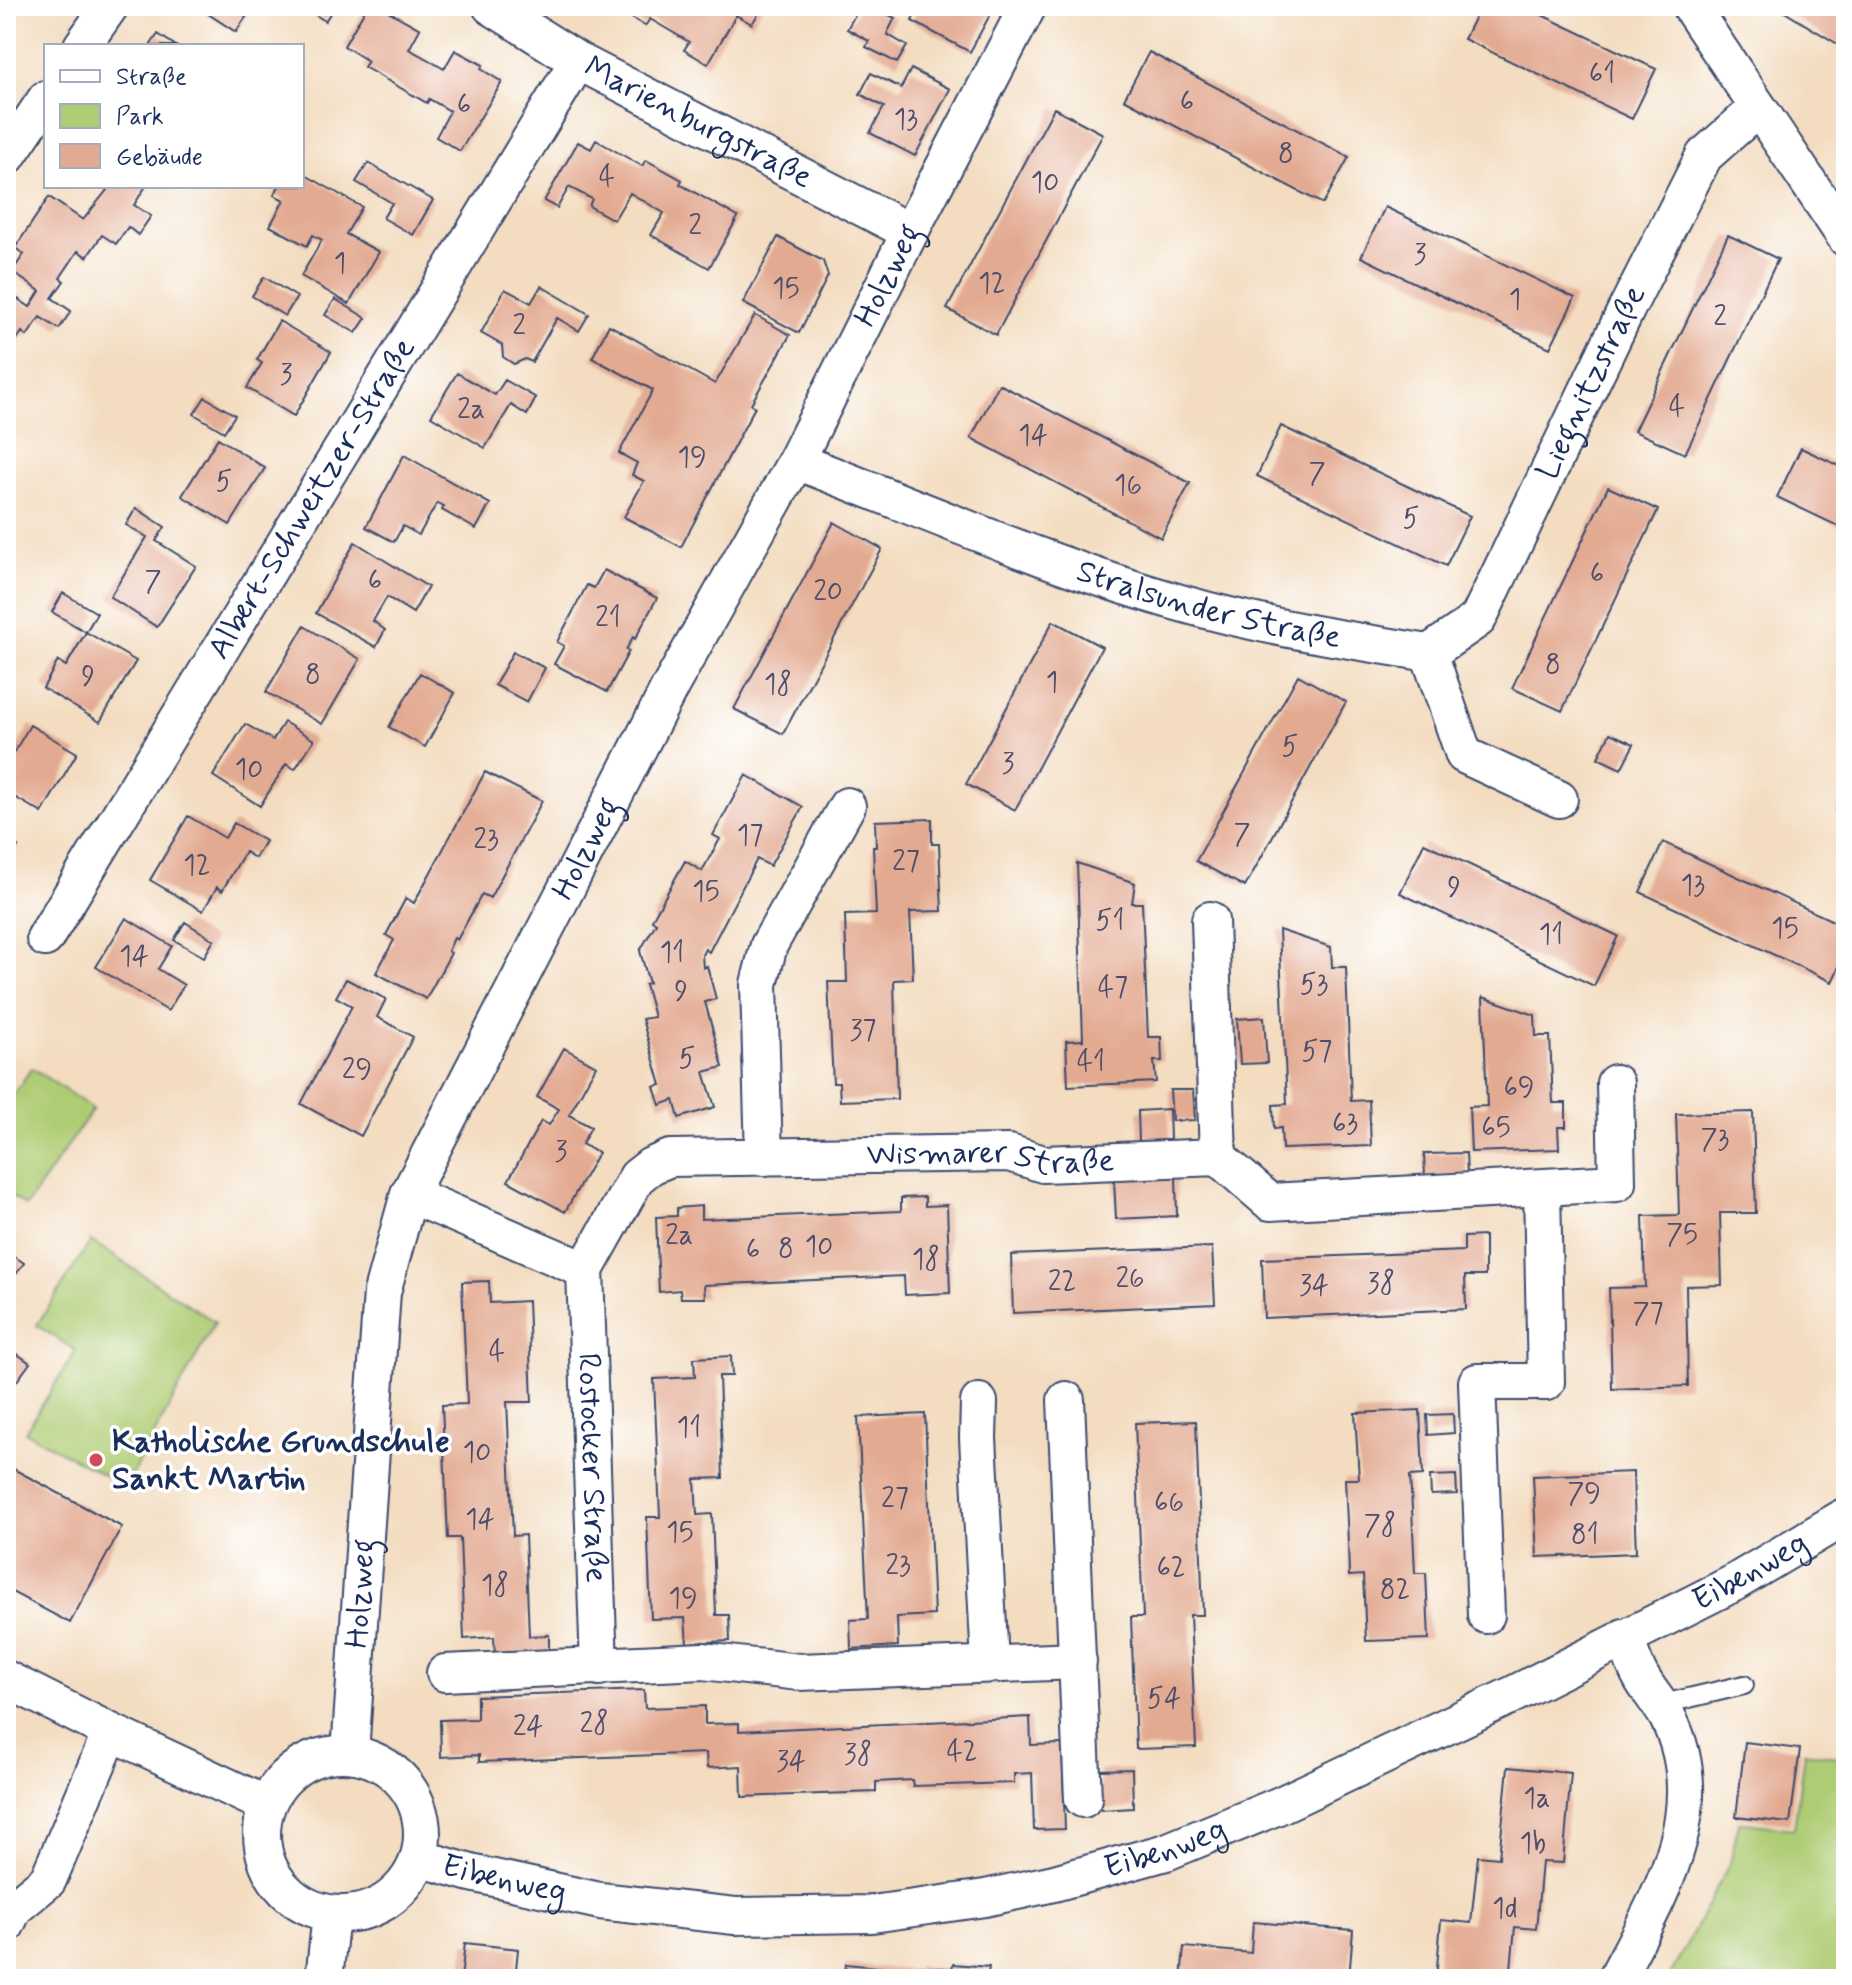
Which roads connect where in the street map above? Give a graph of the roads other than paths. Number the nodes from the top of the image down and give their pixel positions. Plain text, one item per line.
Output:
1 (110, 6) edge
2 (491, 6) edge
3 (1028, 6) edge
4 (1690, 6) edge
5 (83, 44) edge
6 (578, 61) junction
7 (44, 102) edge
8 (1757, 109) junction
9 (6, 158) edge
10 (910, 232) junction
11 (1846, 238) edge
12 (796, 461) junction
13 (1429, 653) junction
14 (1559, 799) dead end
15 (847, 806) dead end
16 (1210, 920) dead end
17 (45, 938) dead end
18 (1615, 1083) dead end
19 (764, 1157) junction
20 (1218, 1157) junction
21 (1542, 1188) junction
22 (409, 1194) junction
23 (585, 1270) junction
24 (1066, 1400) dead end
25 (979, 1402) dead end
26 (1846, 1516) edge
27 (1486, 1615) dead end
28 (1624, 1637) junction
29 (1078, 1661) junction
30 (990, 1663) junction
31 (599, 1667) junction
32 (445, 1673) dead end
33 (6, 1679) edge
34 (1744, 1685) dead end
35 (1659, 1705) junction
36 (111, 1732) junction
37 (350, 1753) junction
38 (1083, 1799) dead end
39 (267, 1805) junction
40 (419, 1858) junction
41 (331, 1914) junction
42 (6, 1925) edge
43 (324, 1979) edge
44 (1616, 1979) edge

1 - 5 street
2 - 6 street, Marienburgstraße
3 - 10 street, Holzweg
4 - 8 street
6 - 10 street, Marienburgstraße
6 - 17 street, Albert-Schweitzer-Straße
7 - 9 street
8 - 11 street
8 - 13 street, Liegnitzstraße
10 - 12 street, Holzweg
12 - 13 street, Stralsunder Straße
12 - 22 street, Holzweg
13 - 14 street
15 - 19 street
16 - 20 street
18 - 21 street
19 - 20 street, Wismarer Straße
19 - 23 street, Wismarer Straße
20 - 21 street
21 - 27 street
22 - 23 street
22 - 37 street, Holzweg
23 - 31 street, Rostocker Straße
24 - 29 street
25 - 30 street
26 - 28 street, Eibenweg
28 - 35 street
28 - 40 street, Eibenweg
29 - 30 street
29 - 38 street
30 - 31 street
31 - 32 street
33 - 36 street
34 - 35 lane
35 - 44 street
36 - 39 street
36 - 42 street
37 - 39 street
37 - 40 street
39 - 41 street
40 - 41 street
41 - 43 street

